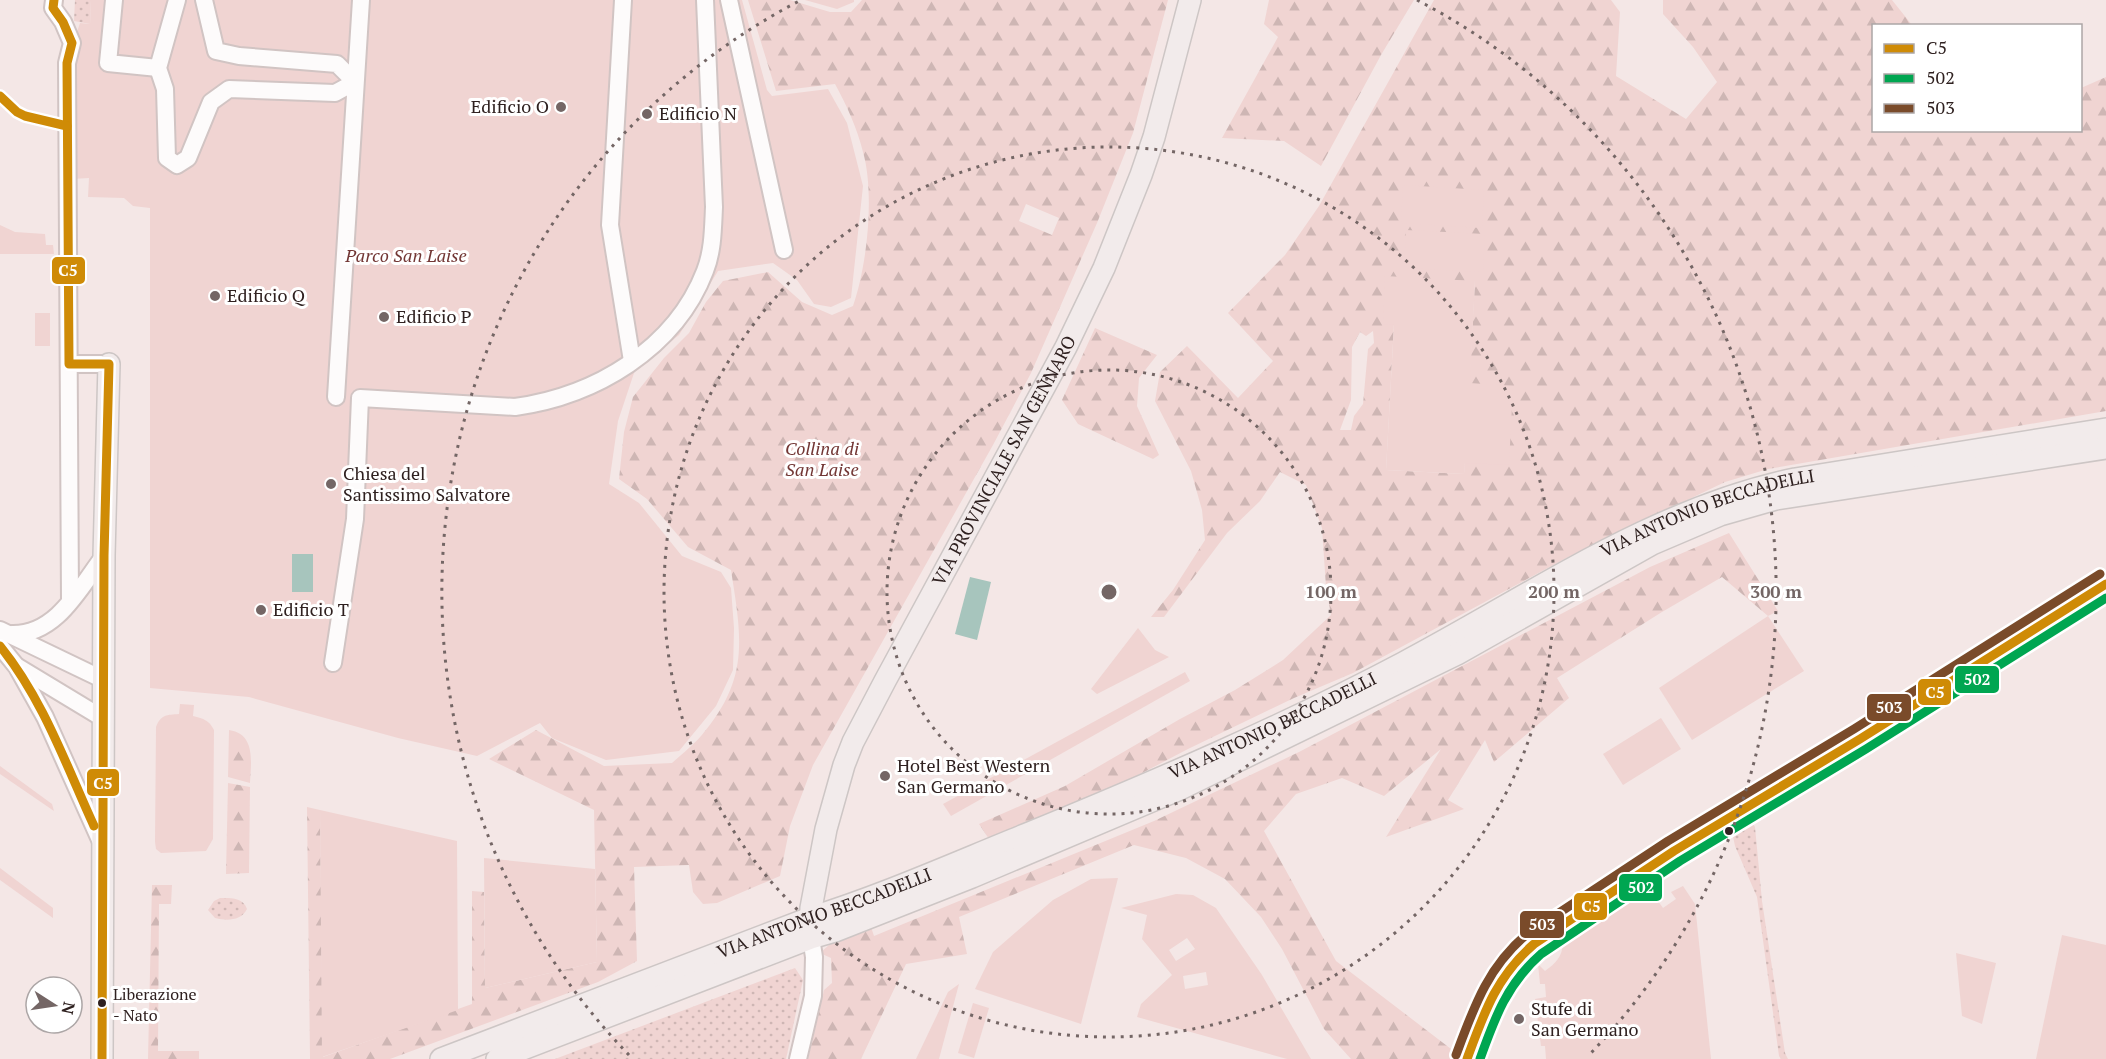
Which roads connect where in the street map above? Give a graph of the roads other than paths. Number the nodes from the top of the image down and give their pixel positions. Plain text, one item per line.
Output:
1 (54, 0) edge
2 (114, 0) edge
3 (177, 0) edge
4 (204, 0) edge
5 (361, 0) edge
6 (623, 0) edge
7 (705, 0) edge
8 (729, 0) edge
9 (1190, 0) edge
10 (158, 68) junction
11 (355, 82) junction
12 (784, 250) dead end
13 (632, 361) junction
14 (69, 364) junction
15 (109, 364) joint
16 (336, 397) dead end
17 (2106, 429) edge
18 (2106, 448) edge
19 (104, 556) junction
20 (2106, 584) edge
21 (70, 601) junction
22 (6, 632) edge
23 (0, 646) edge
24 (333, 663) dead end
25 (17, 667) junction
26 (104, 680) junction
27 (104, 719) junction
28 (102, 845) junction
29 (945, 877) junction
30 (810, 928) junction
31 (102, 1059) edge
32 (441, 1059) edge
33 (497, 1059) edge
34 (798, 1059) edge
35 (1467, 1059) edge

1 - 14 street
2 - 10 street
3 - 10 street
4 - 11 street
5 - 11 street
6 - 13 street
7 - 13 street
8 - 12 street
9 - 30 main road, VIA PROVINCIALE SAN GENNARO
10 - 11 street
11 - 16 street
13 - 24 street
14 - 15 street
14 - 21 street
15 - 19 main road
17 - 29 main road, VIA ANTONIO BECCADELLI
18 - 29 main road, VIA ANTONIO BECCADELLI
19 - 21 street
19 - 26 main road
20 - 35 street
21 - 22 street
22 - 26 street
23 - 25 street
25 - 27 street
25 - 28 street
26 - 27 main road
27 - 28 main road
28 - 31 main road
29 - 30 main road, VIA ANTONIO BECCADELLI
30 - 32 main road, VIA ANTONIO BECCADELLI
30 - 33 main road, VIA ANTONIO BECCADELLI
30 - 34 street, VIA PROVINCIALE SAN GENNARO

